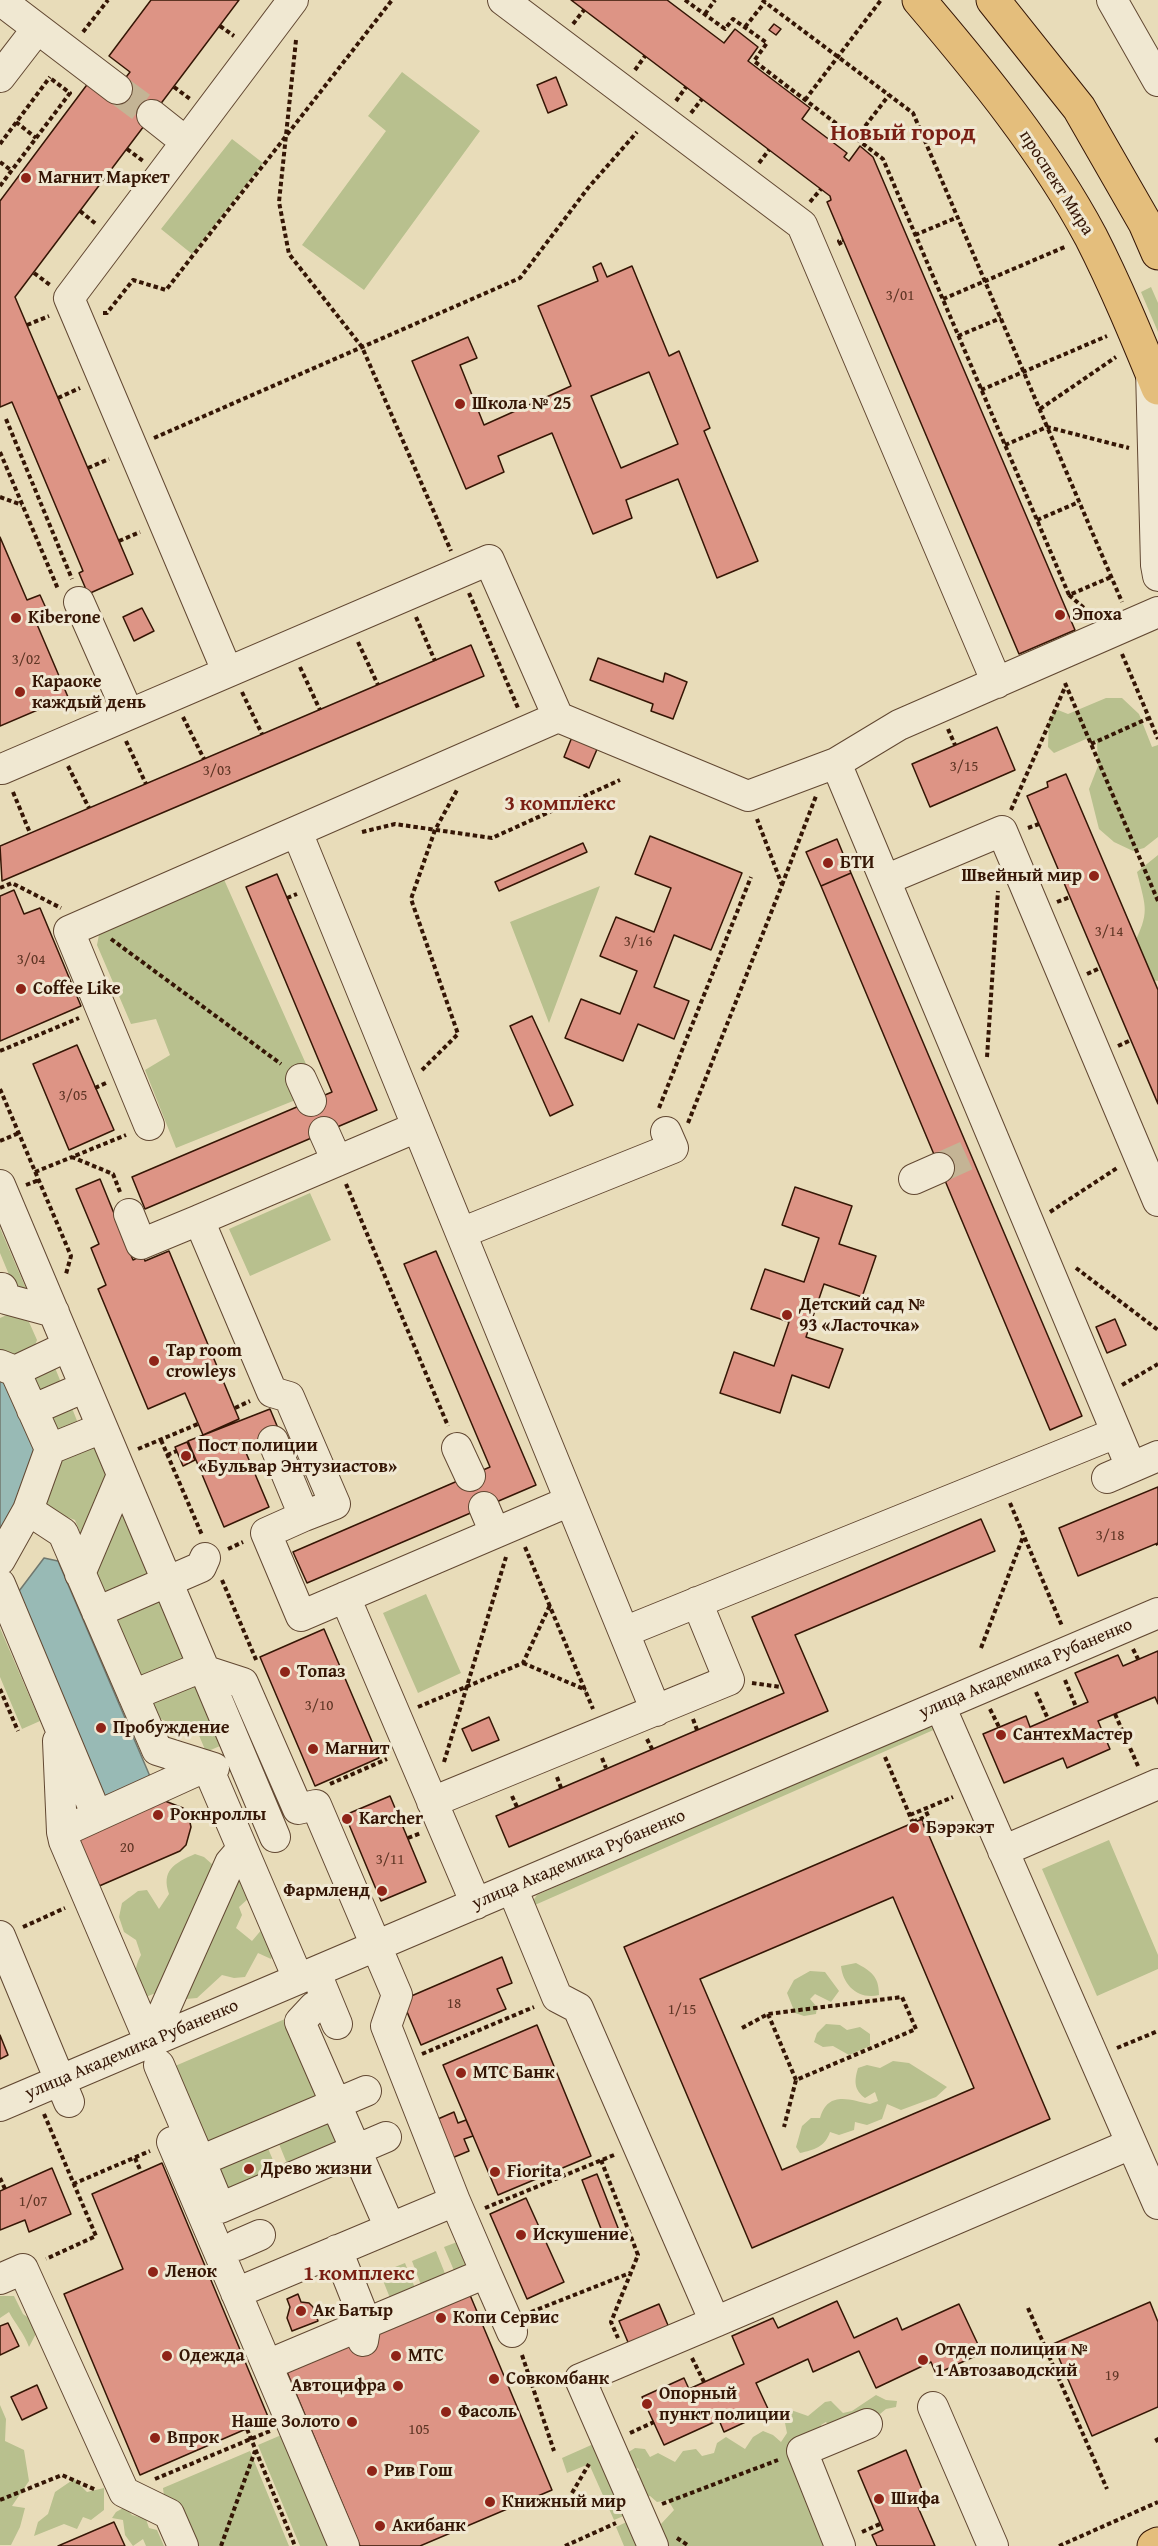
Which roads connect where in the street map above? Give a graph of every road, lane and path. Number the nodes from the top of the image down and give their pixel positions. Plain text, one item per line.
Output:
1 (0, 0) edge
2 (108, 0) edge
3 (293, 0) edge
4 (392, 0) edge
5 (503, 0) edge
6 (685, 0) edge
7 (715, 0) edge
8 (881, 0) edge
9 (919, 0) edge
10 (993, 0) edge
11 (1112, 0) edge
12 (764, 1) edge
13 (705, 14) junction
14 (745, 27) junction
15 (37, 28) junction
16 (297, 35) dead end
17 (77, 40) dead end
18 (838, 57) junction
19 (56, 70) dead end
20 (0, 77) edge
21 (50, 78) junction
22 (1158, 81) edge
23 (117, 89) tunnel mouth
24 (889, 95) junction
25 (806, 99) junction
26 (653, 113) junction
27 (152, 115) tunnel mouth
28 (16, 122) junction
29 (36, 138) junction
30 (856, 138) junction
31 (285, 140) junction
32 (186, 142) junction
33 (0, 144) edge
34 (0, 162) edge
35 (12, 171) junction
36 (0, 186) edge
37 (906, 213) junction
38 (899, 216) dead end
39 (958, 217) junction
40 (915, 236) junction
41 (1090, 236) junction
42 (1158, 253) edge
43 (985, 281) junction
44 (943, 299) junction
45 (75, 313) junction
46 (1001, 318) junction
47 (958, 336) junction
48 (362, 347) junction
49 (1145, 356) edge
50 (1024, 372) junction
51 (978, 382) junction
52 (971, 385) dead end
53 (981, 390) junction
54 (1040, 409) junction
55 (6, 419) dead end
56 (1047, 427) junction
57 (1005, 446) junction
58 (133, 449) junction
59 (0, 452) edge
60 (1153, 454) junction
61 (0, 497) edge
62 (1079, 502) junction
63 (23, 505) junction
64 (1037, 520) junction
65 (69, 571) dead end
66 (460, 573) junction
67 (1158, 576) edge
68 (1111, 577) junction
69 (406, 595) junction
70 (70, 600) joint
71 (1123, 604) dead end
72 (1158, 612) edge
73 (348, 620) junction
74 (1113, 633) junction
75 (289, 645) junction
76 (435, 661) dead end
77 (229, 670) junction
78 (1060, 671) junction
79 (997, 683) junction
80 (378, 685) dead end
81 (173, 694) junction
82 (320, 710) dead end
83 (122, 716) junction
84 (558, 717) junction
85 (1149, 718) junction
86 (528, 730) junction
87 (262, 735) dead end
88 (1158, 739) edge
89 (58, 744) junction
90 (1091, 744) junction
91 (478, 753) junction
92 (204, 759) dead end
93 (3, 769) joint
94 (839, 771) junction
95 (620, 780) dead end
96 (146, 784) dead end
97 (748, 796) junction
98 (88, 808) dead end
99 (435, 830) junction
100 (1002, 831) junction
101 (297, 832) junction
102 (30, 833) dead end
103 (353, 835) dead end
104 (751, 877) dead end
105 (885, 880) junction
106 (782, 885) junction
107 (0, 888) edge
108 (998, 890) dead end
109 (1158, 901) edge
110 (88, 922) junction
111 (101, 1009) junction
112 (0, 1051) edge
113 (987, 1069) dead end
114 (0, 1089) edge
115 (306, 1090) dead end
116 (402, 1090) junction
117 (149, 1125) joint
118 (417, 1126) junction
119 (665, 1131) junction
120 (324, 1132) dead end
121 (19, 1133) junction
122 (0, 1141) edge
123 (1138, 1154) junction
124 (72, 1157) junction
125 (337, 1161) junction
126 (35, 1172) junction
127 (113, 1174) dead end
128 (3, 1200) edge
129 (1158, 1201) edge
130 (129, 1214) dead end
131 (199, 1220) junction
132 (1029, 1225) junction
133 (461, 1233) junction
134 (1072, 1266) dead end
135 (1, 1287) edge
136 (54, 1312) junction
137 (1158, 1330) edge
138 (68, 1346) junction
139 (1158, 1364) edge
140 (7, 1368) edge
141 (85, 1387) junction
142 (1101, 1397) junction
143 (33, 1410) junction
144 (198, 1424) dead end
145 (102, 1428) junction
146 (1116, 1433) junction
147 (160, 1440) junction
148 (273, 1441) dead end
149 (50, 1449) junction
150 (457, 1449) joint
151 (177, 1451) dead end
152 (167, 1455) junction
153 (118, 1467) junction
154 (1132, 1467) edge
155 (470, 1476) dead end
156 (1000, 1480) junction
157 (570, 1501) junction
158 (27, 1510) junction
159 (304, 1516) junction
160 (498, 1522) junction
161 (266, 1533) junction
162 (1024, 1536) junction
163 (208, 1557) junction
164 (0, 1560) edge
165 (80, 1574) junction
166 (167, 1582) junction
167 (0, 1584) edge
168 (345, 1597) junction
169 (697, 1602) junction
170 (550, 1605) junction
171 (97, 1612) junction
172 (1158, 1613) edge
173 (624, 1632) junction
174 (981, 1648) dead end
175 (1073, 1650) junction
176 (523, 1663) junction
177 (203, 1668) junction
178 (466, 1687) junction
179 (1034, 1688) dead end
180 (0, 1689) edge
181 (586, 1690) junction
182 (133, 1695) junction
183 (940, 1706) junction
184 (1077, 1707) dead end
185 (990, 1708) dead end
186 (656, 1711) junction
187 (1115, 1714) dead end
188 (395, 1716) junction
189 (1048, 1719) dead end
190 (57, 1720) junction
191 (999, 1727) dead end
192 (18, 1731) dead end
193 (603, 1732) junction
194 (410, 1750) junction
195 (885, 1757) dead end
196 (207, 1766) junction
197 (249, 1779) junction
198 (1153, 1786) edge
199 (976, 1787) junction
200 (432, 1802) junction
201 (296, 1804) junction
202 (925, 1809) junction
203 (910, 1815) junction
204 (97, 1816) junction
205 (271, 1830) junction
206 (62, 1832) junction
207 (240, 1843) junction
208 (1003, 1851) junction
209 (512, 1888) junction
210 (88, 1898) junction
211 (476, 1904) junction
212 (0, 1936) edge
213 (376, 1946) junction
214 (316, 1986) junction
215 (557, 1997) junction
216 (768, 2014) junction
217 (742, 2028) dead end
218 (1158, 2031) edge
219 (146, 2057) junction
220 (1094, 2058) junction
221 (400, 2063) junction
222 (796, 2080) junction
223 (366, 2091) dead end
224 (57, 2097) junction
225 (336, 2103) junction
226 (0, 2106) edge
227 (784, 2127) dead end
228 (270, 2132) junction
229 (386, 2137) dead end
230 (172, 2142) joint
231 (1131, 2144) junction
232 (638, 2145) junction
233 (355, 2150) junction
234 (135, 2158) junction
235 (601, 2160) junction
236 (201, 2162) junction
237 (141, 2172) dead end
238 (0, 2178) edge
239 (289, 2178) junction
240 (73, 2184) junction
241 (5, 2189) dead end
242 (1158, 2204) edge
243 (220, 2208) junction
244 (459, 2209) junction
245 (390, 2228) junction
246 (247, 2247) dead end
247 (337, 2250) junction
248 (486, 2273) junction
249 (631, 2273) junction
250 (12, 2274) edge
251 (236, 2293) junction
252 (1028, 2308) dead end
253 (716, 2322) junction
254 (510, 2327) junction
255 (364, 2332) junction
256 (627, 2360) junction
257 (267, 2365) junction
258 (933, 2407) dead end
259 (290, 2422) junction
260 (867, 2424) dead end
261 (247, 2429) dead end
262 (251, 2439) junction
263 (256, 2450) junction
264 (554, 2451) dead end
265 (802, 2451) junction
266 (589, 2464) dead end
267 (62, 2475) dead end
268 (1107, 2489) dead end
269 (124, 2492) junction
270 (572, 2493) dead end
271 (0, 2500) edge
272 (1158, 2502) edge
273 (625, 2519) junction
274 (1158, 2544) edge
275 (183, 2546) edge
276 (221, 2546) edge
277 (295, 2546) edge
278 (344, 2546) edge
279 (565, 2546) edge
280 (653, 2546) edge
281 (840, 2546) edge
282 (993, 2546) edge
283 (1059, 2546) edge
284 (1154, 2546) edge

1 - 15 street
2 - 17 path
3 - 32 street
4 - 31 path
5 - 26 street
6 - 13 path
7 - 13 path
8 - 18 path
9 - 41 main road, проспект Мира
10 - 42 main road
11 - 22 street
12 - 14 path
12 - 18 path
13 - 14 path
14 - 25 path
15 - 20 street
15 - 23 street
16 - 31 path
18 - 24 path
18 - 25 path
19 - 21 path
21 - 28 path
21 - 29 path
24 - 30 path
24 - 39 path
25 - 30 path
26 - 48 path
26 - 79 street
27 - 32 street
28 - 29 path
28 - 33 path
29 - 35 path
30 - 37 path
31 - 45 path
31 - 48 path
32 - 45 street
34 - 35 path
35 - 36 path
37 - 38 path
37 - 40 path
39 - 40 path
39 - 43 path
40 - 44 path
41 - 43 path
41 - 49 main road, проспект Мира
43 - 44 path
43 - 46 path
44 - 47 path
45 - 58 street
46 - 47 path
46 - 50 path
47 - 51 path
48 - 58 path
48 - 66 path
49 - 50 path
49 - 54 path
49 - 60 street
50 - 53 path
50 - 54 path
51 - 52 path
51 - 53 path
53 - 57 path
54 - 56 path
55 - 65 path
56 - 57 path
56 - 60 path
56 - 62 path
57 - 64 path
58 - 77 street
59 - 63 path
60 - 67 street
61 - 63 path
62 - 64 path
62 - 68 path
63 - 70 path
64 - 68 path
66 - 69 street
66 - 84 street
66 - 86 path
68 - 71 path
69 - 73 street
69 - 76 path
70 - 83 street
72 - 74 street
73 - 75 street
73 - 80 path
74 - 78 street
74 - 85 path
75 - 77 street
75 - 82 path
77 - 81 street
77 - 87 path
78 - 79 street
78 - 90 path
78 - 100 path
79 - 94 street
81 - 83 street
81 - 92 path
83 - 89 street
83 - 96 path
84 - 86 street
84 - 97 street
85 - 88 path
85 - 90 path
86 - 91 street
89 - 93 street
89 - 98 path
90 - 109 path
91 - 99 path
91 - 101 street
93 - 102 path
94 - 97 street
94 - 105 street
94 - 106 path
95 - 99 path
97 - 106 path
99 - 103 path
99 - 116 path
100 - 105 street
100 - 123 street
101 - 110 street
101 - 116 street
104 - 119 path
105 - 132 street
106 - 119 path
107 - 110 path
108 - 113 path
110 - 111 street
110 - 115 path
111 - 112 path
111 - 117 street
114 - 121 path
116 - 118 street
117 - 124 path
118 - 125 street
118 - 133 street
119 - 133 street
120 - 125 street
121 - 122 path
121 - 126 path
123 - 129 street
123 - 132 path
124 - 126 path
124 - 127 path
125 - 131 street
125 - 150 path
126 - 136 path
128 - 136 street
130 - 131 street
131 - 159 street
132 - 142 street
133 - 157 street
134 - 137 path
135 - 136 street
136 - 138 street
138 - 140 street
138 - 141 street
139 - 142 path
140 - 143 street
141 - 143 street
141 - 145 street
142 - 146 street
143 - 149 street
144 - 147 path
145 - 149 street
145 - 153 street
146 - 154 street
146 - 156 street
147 - 152 path
147 - 153 path
148 - 159 street
149 - 158 street
150 - 155 street
151 - 152 path
152 - 163 path
153 - 165 street
153 - 166 street
156 - 162 path
156 - 169 street
157 - 160 street
157 - 173 street
158 - 164 street
158 - 165 street
159 - 161 street
160 - 168 street
160 - 170 path
160 - 178 path
161 - 163 path
161 - 168 street
162 - 174 path
162 - 175 path
163 - 166 street
165 - 171 street
166 - 171 street
166 - 177 street
167 - 190 street
168 - 188 street
169 - 173 street
169 - 186 street
170 - 176 path
170 - 181 path
171 - 182 street
172 - 175 street, улица Академика Рубаненко
173 - 186 street
175 - 183 street, улица Академика Рубаненко
175 - 184 path
176 - 178 path
176 - 181 path
177 - 182 street
177 - 197 street
177 - 201 street
178 - 188 path
178 - 200 path
179 - 189 path
180 - 192 path
181 - 193 path
182 - 196 street
183 - 199 street
183 - 209 street, улица Академика Рубаненко
185 - 191 path
186 - 193 street
187 - 198 path
188 - 194 street
190 - 204 street
190 - 206 street
193 - 200 street
194 - 200 street
194 - 201 path
195 - 203 path
196 - 197 street
196 - 204 street
196 - 207 street
197 - 205 street
198 - 208 street
199 - 202 path
199 - 208 street
200 - 211 street
201 - 205 street
201 - 213 street
202 - 203 path
202 - 203 path
204 - 206 street
205 - 207 street
206 - 210 street
207 - 214 street
207 - 219 street
208 - 220 street
209 - 211 street, улица Академика Рубаненко
209 - 215 street
210 - 212 path
210 - 219 street
211 - 213 street, улица Академика Рубаненко
212 - 224 street
213 - 214 street, улица Академика Рубаненко
213 - 221 street
214 - 219 street, улица Академика Рубаненко
214 - 225 street
215 - 221 path
215 - 232 street
216 - 217 path
216 - 222 path
216 - 222 path
218 - 220 path
219 - 224 street, улица Академика Рубаненко
219 - 236 street
220 - 231 street
221 - 244 street
222 - 227 path
223 - 225 street
224 - 226 street, улица Академика Рубаненко
224 - 240 path
225 - 228 street
225 - 233 street
228 - 236 street
228 - 239 street
229 - 233 street
230 - 234 path
230 - 251 street
231 - 242 street
231 - 253 street
232 - 235 path
232 - 253 street
233 - 239 street
233 - 245 street
234 - 237 path
234 - 240 path
235 - 244 path
235 - 249 path
236 - 243 street
238 - 241 path
239 - 243 street
240 - 250 path
243 - 246 street
244 - 245 street
244 - 248 street
245 - 247 street
247 - 251 street
247 - 255 street
248 - 254 street
248 - 255 street
249 - 254 path
249 - 256 path
250 - 269 street
251 - 257 street
252 - 268 path
253 - 256 street
254 - 264 path
255 - 257 street
256 - 273 street
257 - 259 street
258 - 282 street
259 - 262 path
259 - 278 street
260 - 265 street
261 - 262 path
262 - 263 path
262 - 269 path
263 - 276 path
263 - 277 path
265 - 273 path
265 - 281 street
266 - 270 path
267 - 271 path
269 - 275 street
272 - 283 path
273 - 279 path
273 - 280 street
274 - 284 main road

